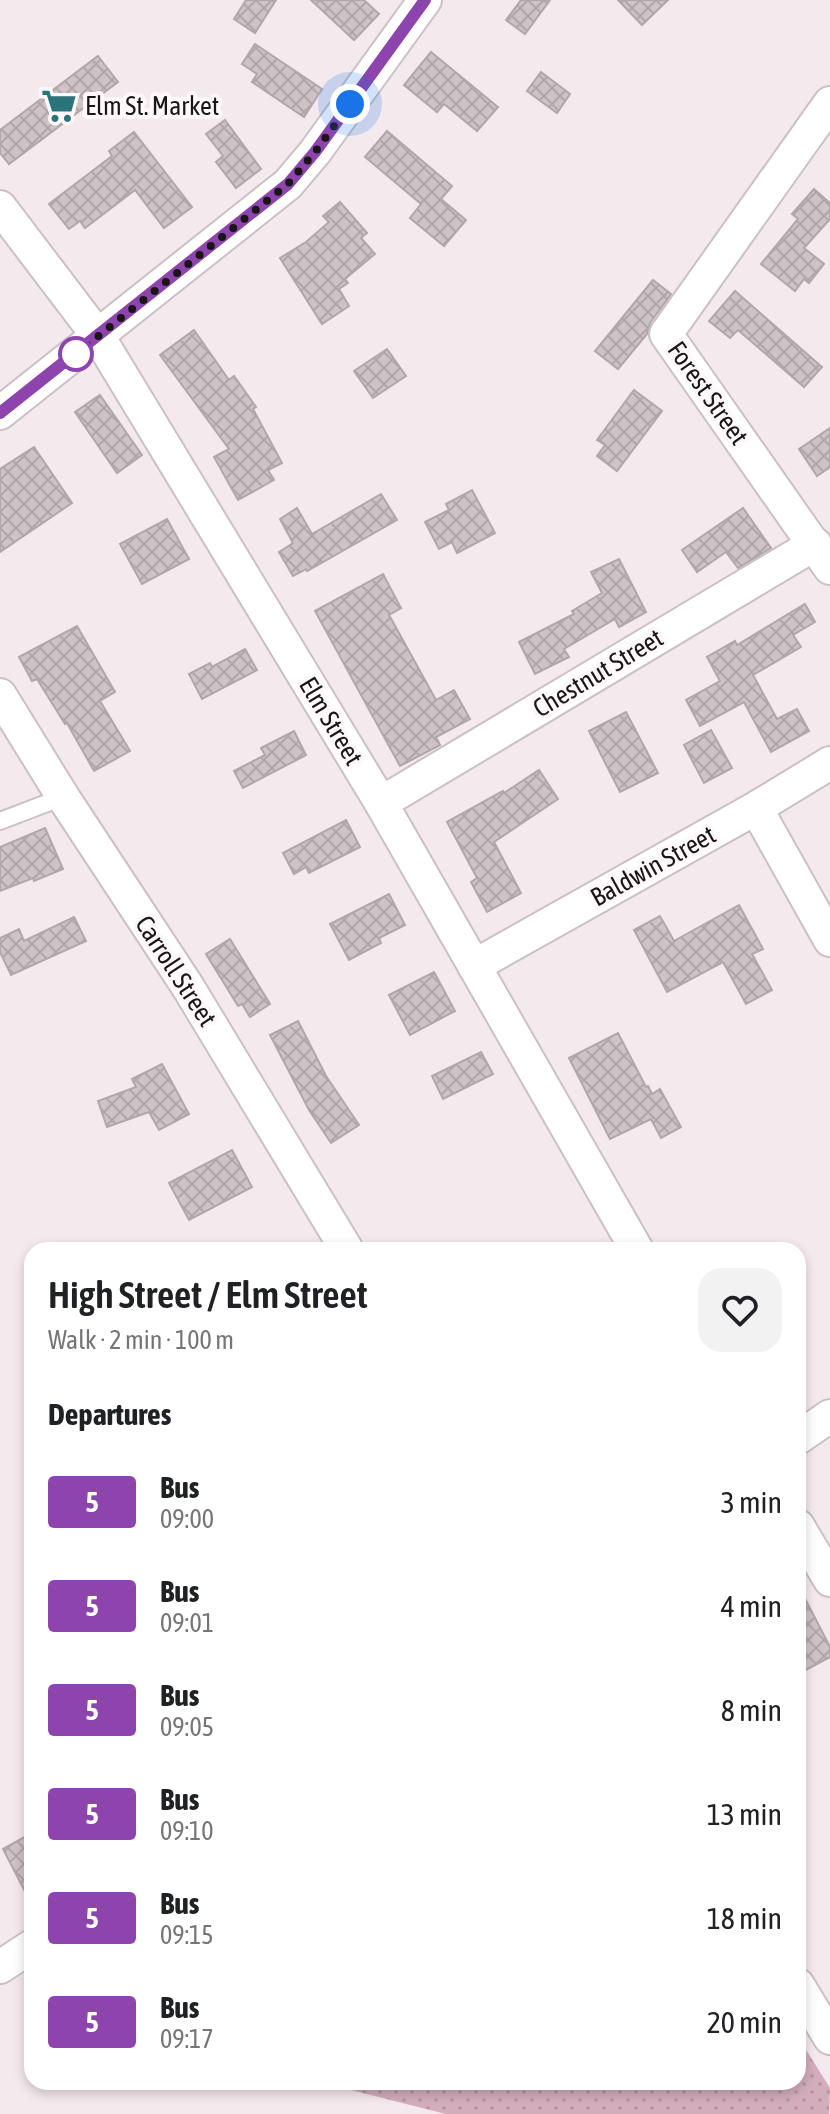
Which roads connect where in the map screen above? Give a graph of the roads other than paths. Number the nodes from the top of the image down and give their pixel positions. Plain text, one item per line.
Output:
1 (417, 3) edge
2 (830, 103) edge
3 (0, 207) edge
4 (98, 336) junction
5 (0, 413) edge
6 (822, 556) edge
7 (0, 695) edge
8 (830, 763) edge
9 (63, 797) junction
10 (381, 803) junction
11 (756, 808) junction
12 (0, 821) edge
13 (830, 940) edge
14 (474, 966) junction
15 (342, 1242) edge
16 (632, 1242) edge
17 (830, 1416) edge
18 (806, 1432) edge
19 (806, 1540) edge
20 (830, 1580) edge
21 (24, 1951) edge
22 (0, 1967) edge
23 (806, 1998) edge
24 (830, 2038) edge

1 - 4 street
2 - 6 street, Forest Street
3 - 4 street, Elm Street
4 - 5 street
4 - 10 street, Elm Street
6 - 10 street, Chestnut Street
7 - 9 street, Carroll Street
8 - 11 street, Baldwin Street
9 - 12 lane
9 - 15 street, Carroll Street
10 - 14 street, Elm Street
11 - 13 street
11 - 14 street, Baldwin Street
14 - 16 street, Elm Street
17 - 18 street
19 - 20 street
21 - 22 street
23 - 24 street

